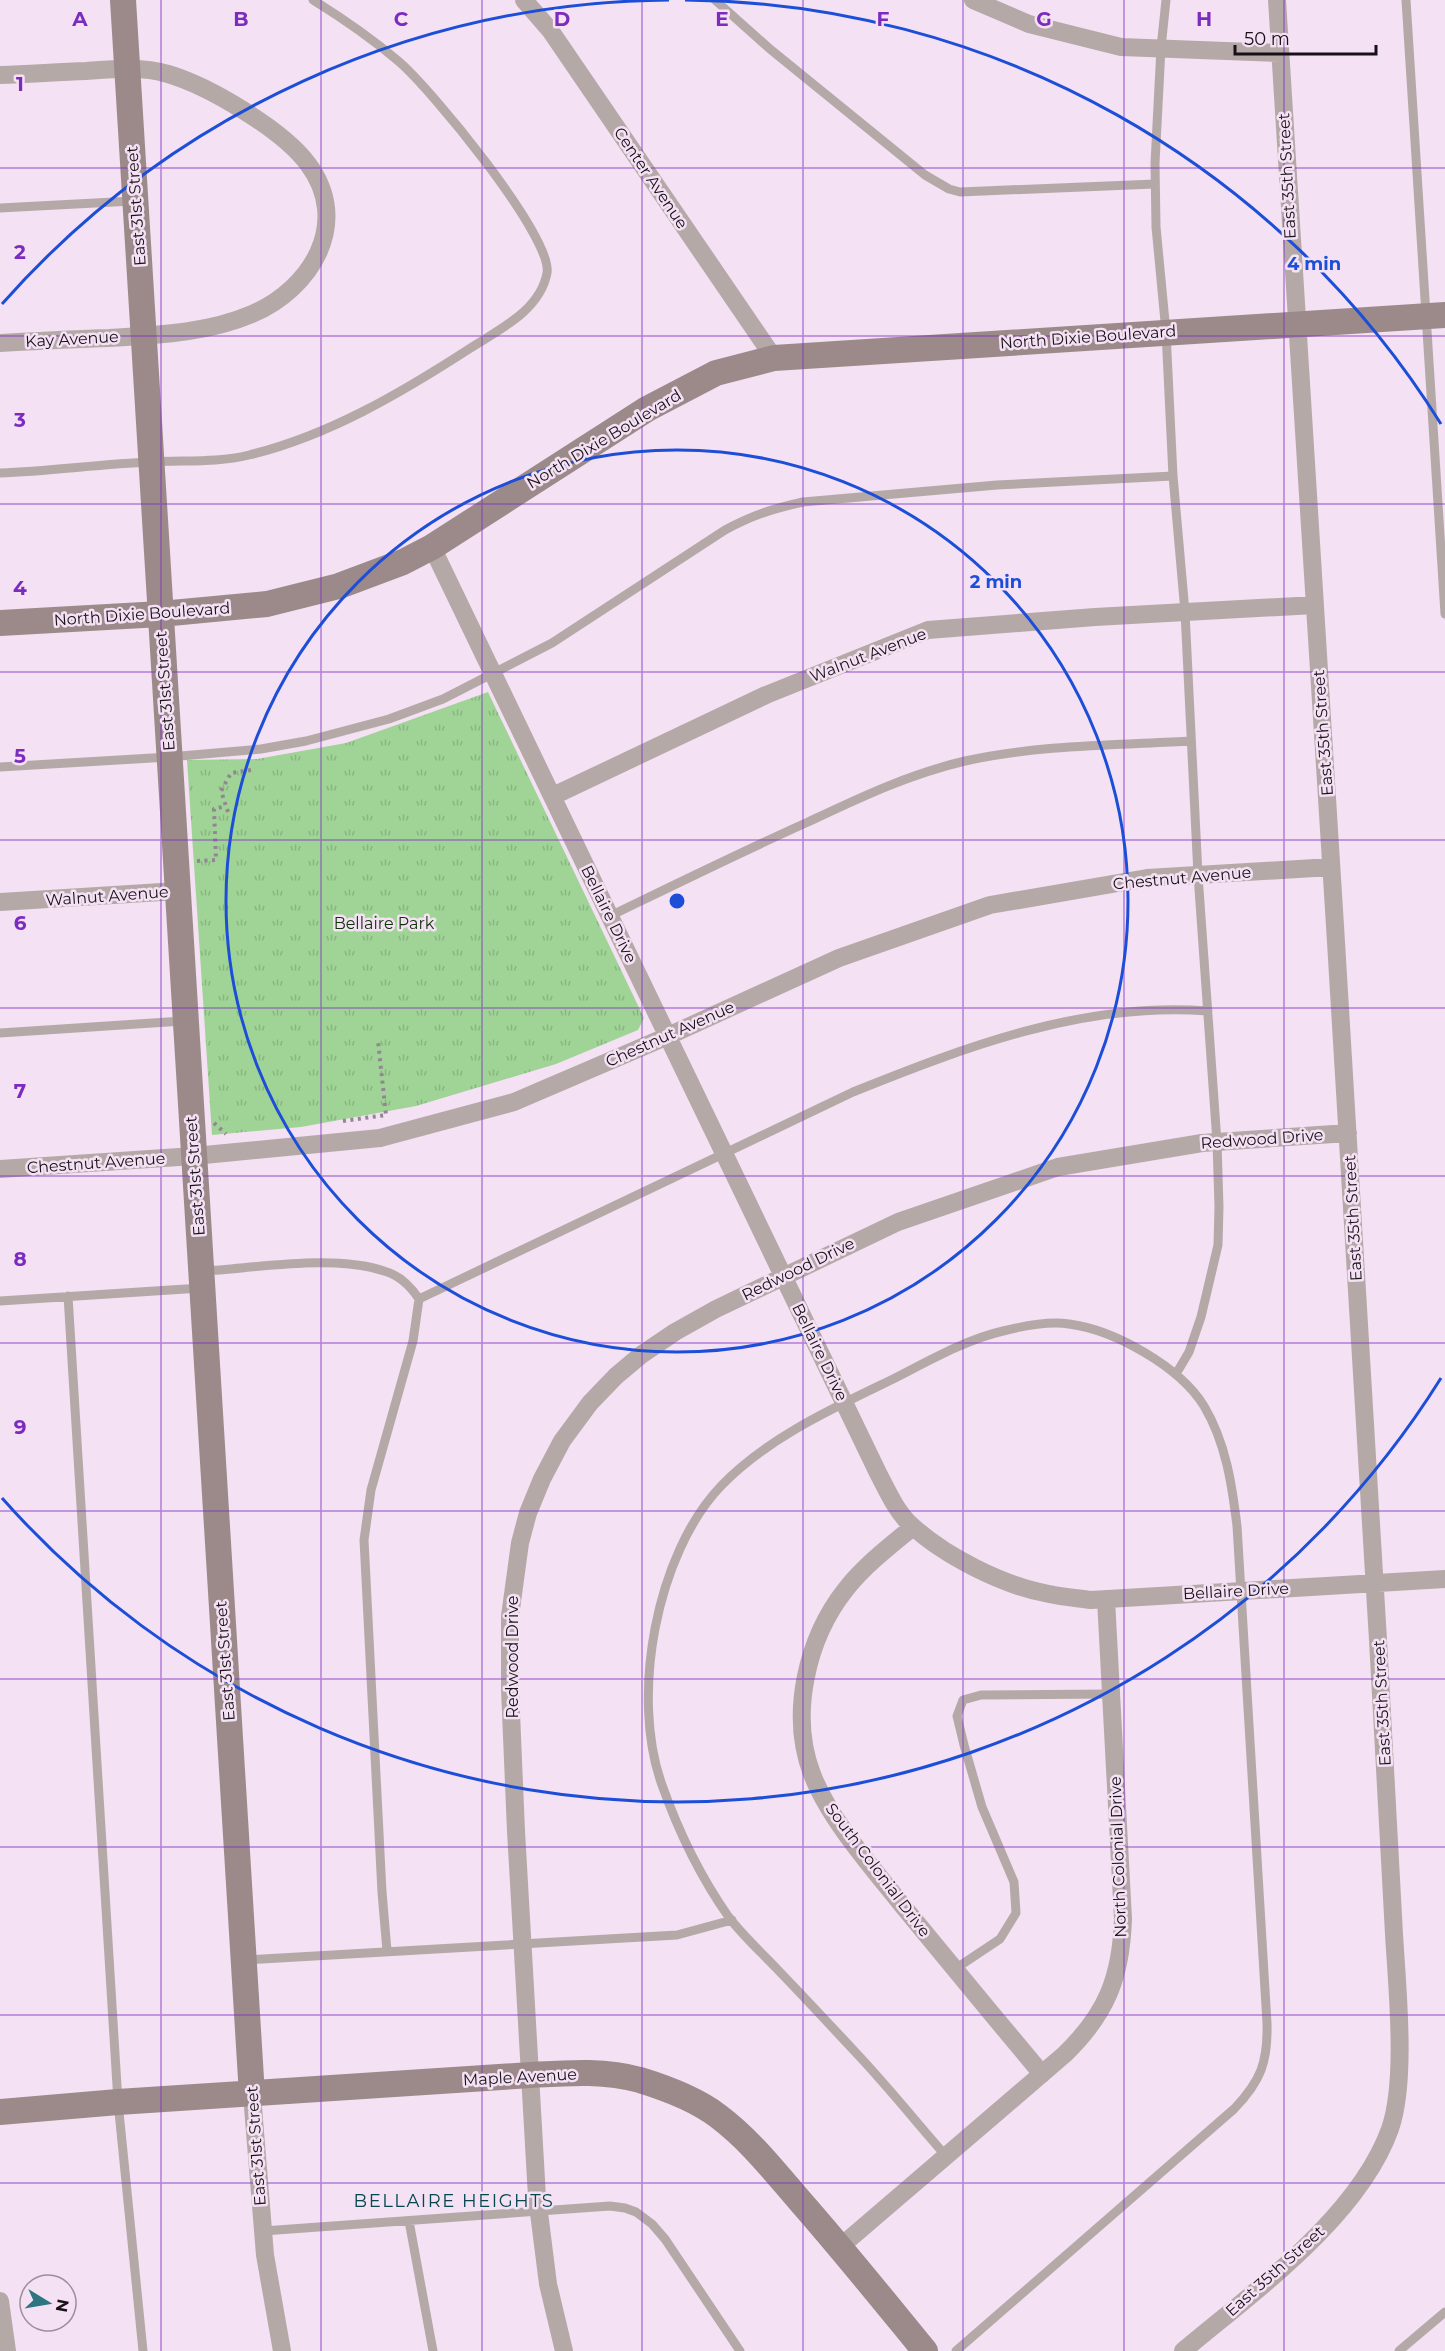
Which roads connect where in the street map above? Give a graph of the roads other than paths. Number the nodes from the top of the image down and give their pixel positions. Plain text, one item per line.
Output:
1 (123, 0) edge
2 (314, 0) edge
3 (524, 0) edge
4 (715, 0) edge
5 (973, 0) edge
6 (1166, 0) edge
7 (1277, 0) edge
8 (1406, 0) edge
9 (1161, 48) junction
10 (1280, 53) junction
11 (127, 68) junction
12 (0, 75) edge
13 (1155, 184) junction
14 (135, 201) junction
15 (0, 208) edge
16 (1436, 316) edge
17 (1296, 323) junction
18 (1166, 332) junction
19 (144, 336) junction
20 (0, 343) edge
21 (774, 358) junction
22 (151, 462) junction
23 (0, 473) edge
24 (1173, 476) junction
25 (432, 547) junction
26 (1315, 604) junction
27 (1185, 612) junction
28 (160, 614) junction
29 (1445, 614) edge
30 (0, 623) edge
31 (493, 673) junction
32 (1191, 741) junction
33 (170, 758) junction
34 (0, 766) edge
35 (553, 796) junction
36 (1332, 867) junction
37 (1198, 875) junction
38 (178, 891) junction
39 (0, 902) edge
40 (610, 916) junction
41 (1208, 1011) junction
42 (186, 1020) junction
43 (0, 1033) edge
44 (668, 1036) junction
45 (1348, 1133) junction
46 (1217, 1142) junction
47 (725, 1154) junction
48 (194, 1156) junction
49 (0, 1169) edge
50 (784, 1276) junction
51 (202, 1280) junction
52 (68, 1296) junction
53 (419, 1299) junction
54 (0, 1301) edge
55 (1176, 1374) junction
56 (844, 1402) junction
57 (913, 1527) junction
58 (1445, 1579) edge
59 (1375, 1583) junction
60 (1241, 1591) junction
61 (1106, 1599) junction
62 (1111, 1694) junction
63 (732, 1920) junction
64 (523, 1942) junction
65 (387, 1951) junction
66 (244, 1960) junction
67 (955, 1969) junction
68 (1042, 2074) junction
69 (531, 2075) junction
70 (252, 2095) junction
71 (118, 2102) junction
72 (0, 2112) edge
73 (946, 2156) junction
74 (539, 2212) junction
75 (409, 2221) junction
76 (263, 2231) junction
77 (840, 2247) junction
78 (0, 2301) edge
79 (1445, 2312) edge
80 (7, 2351) edge
81 (143, 2351) edge
82 (282, 2351) edge
83 (434, 2351) edge
84 (564, 2351) edge
85 (740, 2351) edge
86 (926, 2351) edge
87 (956, 2351) edge
88 (1183, 2351) edge
89 (1399, 2351) edge

1 - 11 street, East 31st Street
2 - 22 lane
3 - 21 street, Center Avenue
4 - 13 lane
5 - 9 street
6 - 9 lane
7 - 10 street, East 35th Street
8 - 16 lane
9 - 10 street
9 - 13 lane
10 - 17 street, East 35th Street
11 - 12 street, Kay Avenue
11 - 14 street, East 31st Street
11 - 19 street, Kay Avenue
13 - 18 lane
14 - 15 lane
14 - 19 street, East 31st Street
16 - 17 street, North Dixie Boulevard
16 - 29 lane
17 - 18 street, North Dixie Boulevard
17 - 26 street, East 35th Street
18 - 21 street, North Dixie Boulevard
18 - 24 lane
19 - 20 street, Kay Avenue
19 - 22 street, East 31st Street
21 - 25 street, North Dixie Boulevard
22 - 23 lane
22 - 28 street, East 31st Street
24 - 27 lane
24 - 31 lane
25 - 28 street, North Dixie Boulevard
25 - 31 street, Bellaire Drive
26 - 27 street, Walnut Avenue
26 - 36 street, East 35th Street
27 - 32 lane
27 - 35 street, Walnut Avenue
28 - 30 street, North Dixie Boulevard
28 - 33 street, East 31st Street
31 - 33 lane
31 - 35 street, Bellaire Drive
32 - 37 lane
32 - 40 lane
33 - 34 lane
33 - 38 street, East 31st Street
35 - 40 street, Bellaire Drive
36 - 37 street, Chestnut Avenue
36 - 45 street, East 35th Street
37 - 41 lane
37 - 44 street, Chestnut Avenue
38 - 39 street, Walnut Avenue
38 - 42 street, East 31st Street
40 - 44 street, Bellaire Drive
41 - 46 lane
41 - 47 lane
42 - 43 lane
42 - 48 street, East 31st Street
44 - 47 street, Bellaire Drive
44 - 48 street, Chestnut Avenue
45 - 46 street, Redwood Drive
45 - 59 street, East 35th Street
46 - 50 street, Redwood Drive
46 - 55 lane
47 - 50 street, Bellaire Drive
47 - 53 lane
48 - 49 street, Chestnut Avenue
48 - 51 street, East 31st Street
50 - 56 street, Bellaire Drive
50 - 64 street, Redwood Drive
51 - 52 lane
51 - 53 lane
51 - 66 street, East 31st Street
52 - 54 lane
52 - 71 lane
53 - 65 lane
55 - 56 lane
55 - 60 lane
56 - 57 street, Bellaire Drive
56 - 63 lane
57 - 61 street, Bellaire Drive
57 - 67 street, South Colonial Drive
58 - 59 street, Bellaire Drive
59 - 60 street, Bellaire Drive
59 - 88 street, East 35th Street
60 - 61 street, Bellaire Drive
60 - 87 lane
61 - 62 street, North Colonial Drive
62 - 67 lane
62 - 68 street, North Colonial Drive
63 - 64 lane
63 - 73 lane
64 - 65 lane
64 - 69 street, Redwood Drive
65 - 66 lane
66 - 70 street, East 31st Street
67 - 68 street, South Colonial Drive
68 - 73 street, North Colonial Drive
69 - 70 street, Maple Avenue
69 - 74 street, Redwood Drive
69 - 77 street, Maple Avenue
70 - 71 street, Maple Avenue
70 - 76 street, East 31st Street
71 - 72 street, Maple Avenue
71 - 81 lane
73 - 77 street, North Colonial Drive
74 - 75 lane
74 - 84 street, Redwood Drive
74 - 85 lane
75 - 76 lane
75 - 83 lane
76 - 82 street, East 31st Street
77 - 86 street, Maple Avenue
78 - 80 street
79 - 89 lane

